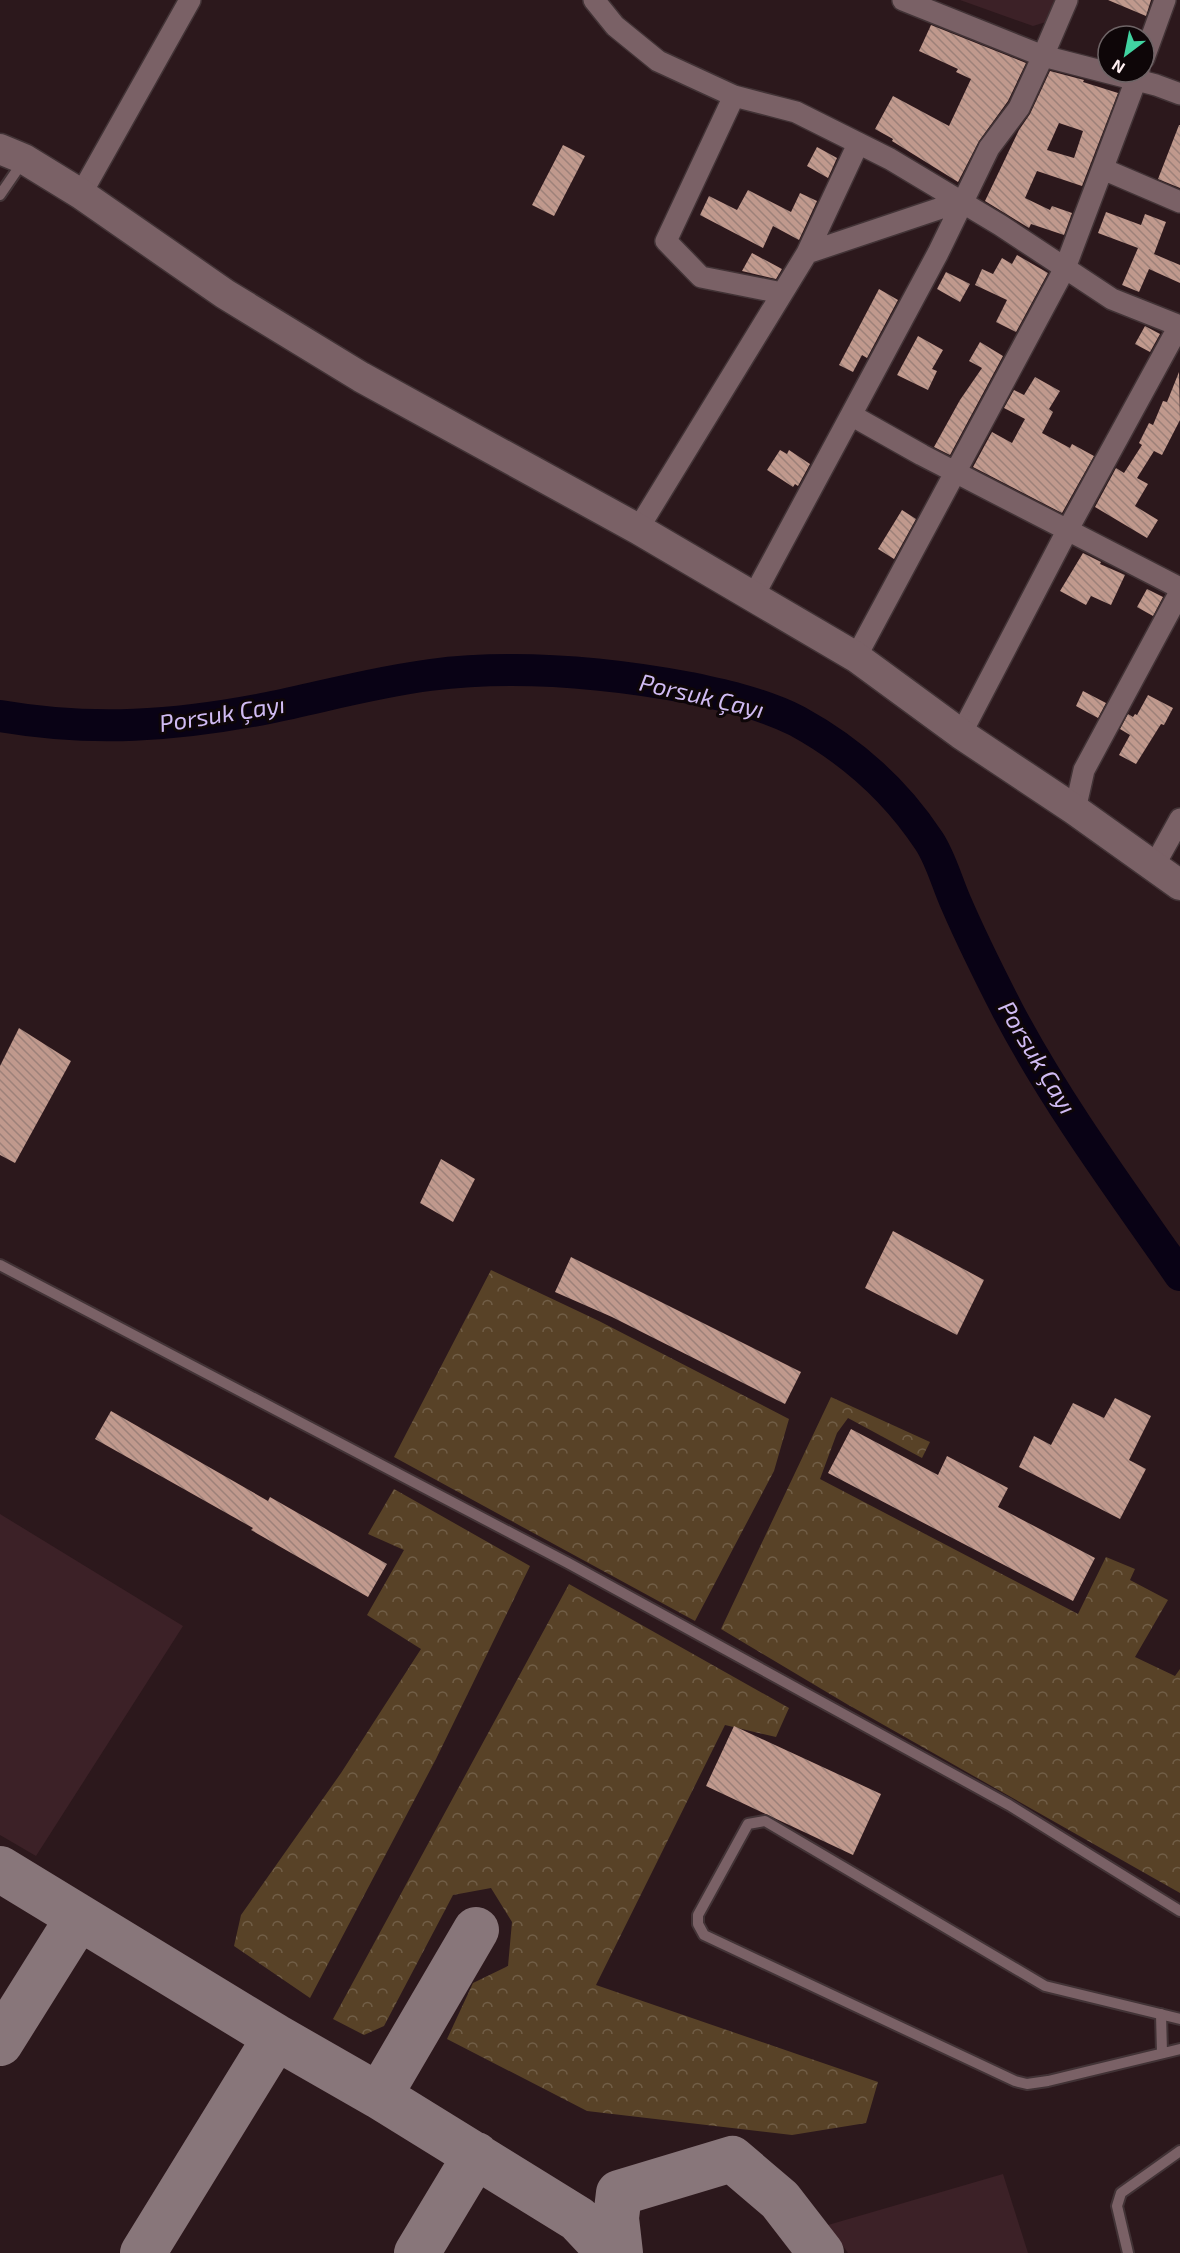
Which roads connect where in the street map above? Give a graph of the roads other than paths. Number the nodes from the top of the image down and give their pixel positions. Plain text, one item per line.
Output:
1 (190, 0) edge
2 (594, 0) edge
3 (903, 0) edge
4 (1067, 0) edge
5 (1165, 0) edge
6 (1156, 25) edge
7 (1043, 56) junction
8 (1096, 67) edge
9 (1135, 84) edge
10 (1156, 84) edge
11 (1180, 94) edge
12 (734, 96) junction
13 (858, 144) junction
14 (12, 154) edge
15 (1103, 169) junction
16 (81, 194) junction
17 (0, 195) edge
18 (962, 201) junction
19 (1180, 202) edge
20 (807, 253) junction
21 (1065, 268) junction
22 (782, 294) junction
23 (1180, 326) edge
24 (851, 415) junction
25 (956, 473) junction
26 (638, 529) junction
27 (1067, 531) junction
28 (1180, 590) edge
29 (753, 597) junction
30 (856, 657) junction
31 (961, 734) junction
32 (1075, 810) junction
33 (1180, 819) edge
34 (1154, 867) junction
35 (1180, 885) edge
36 (0, 1265) edge
37 (1180, 1911) edge
38 (1161, 2014) junction
39 (1180, 2019) edge
40 (1180, 2049) edge
41 (1162, 2053) junction
42 (1180, 2151) edge
43 (1128, 2253) edge

1 - 16 street
2 - 12 street
3 - 7 street
4 - 7 street
5 - 6 street
7 - 8 street
7 - 18 street
9 - 15 street
10 - 11 street
12 - 13 street
12 - 22 street
13 - 18 street
13 - 20 street
14 - 16 street
14 - 17 lane
15 - 19 street
15 - 21 street
16 - 26 street
18 - 20 street
18 - 21 street
18 - 24 street
20 - 22 street
21 - 23 street
21 - 25 street
22 - 26 street
23 - 27 street
24 - 25 street
24 - 29 street
25 - 27 street
25 - 30 street
26 - 29 street
27 - 28 street
27 - 31 street
28 - 32 street
29 - 30 street
30 - 31 street
31 - 32 street
32 - 34 street
33 - 34 street
34 - 35 street
36 - 37 lane
38 - 39 lane
38 - 41 lane
38 - 41 lane
40 - 41 lane
42 - 43 lane

